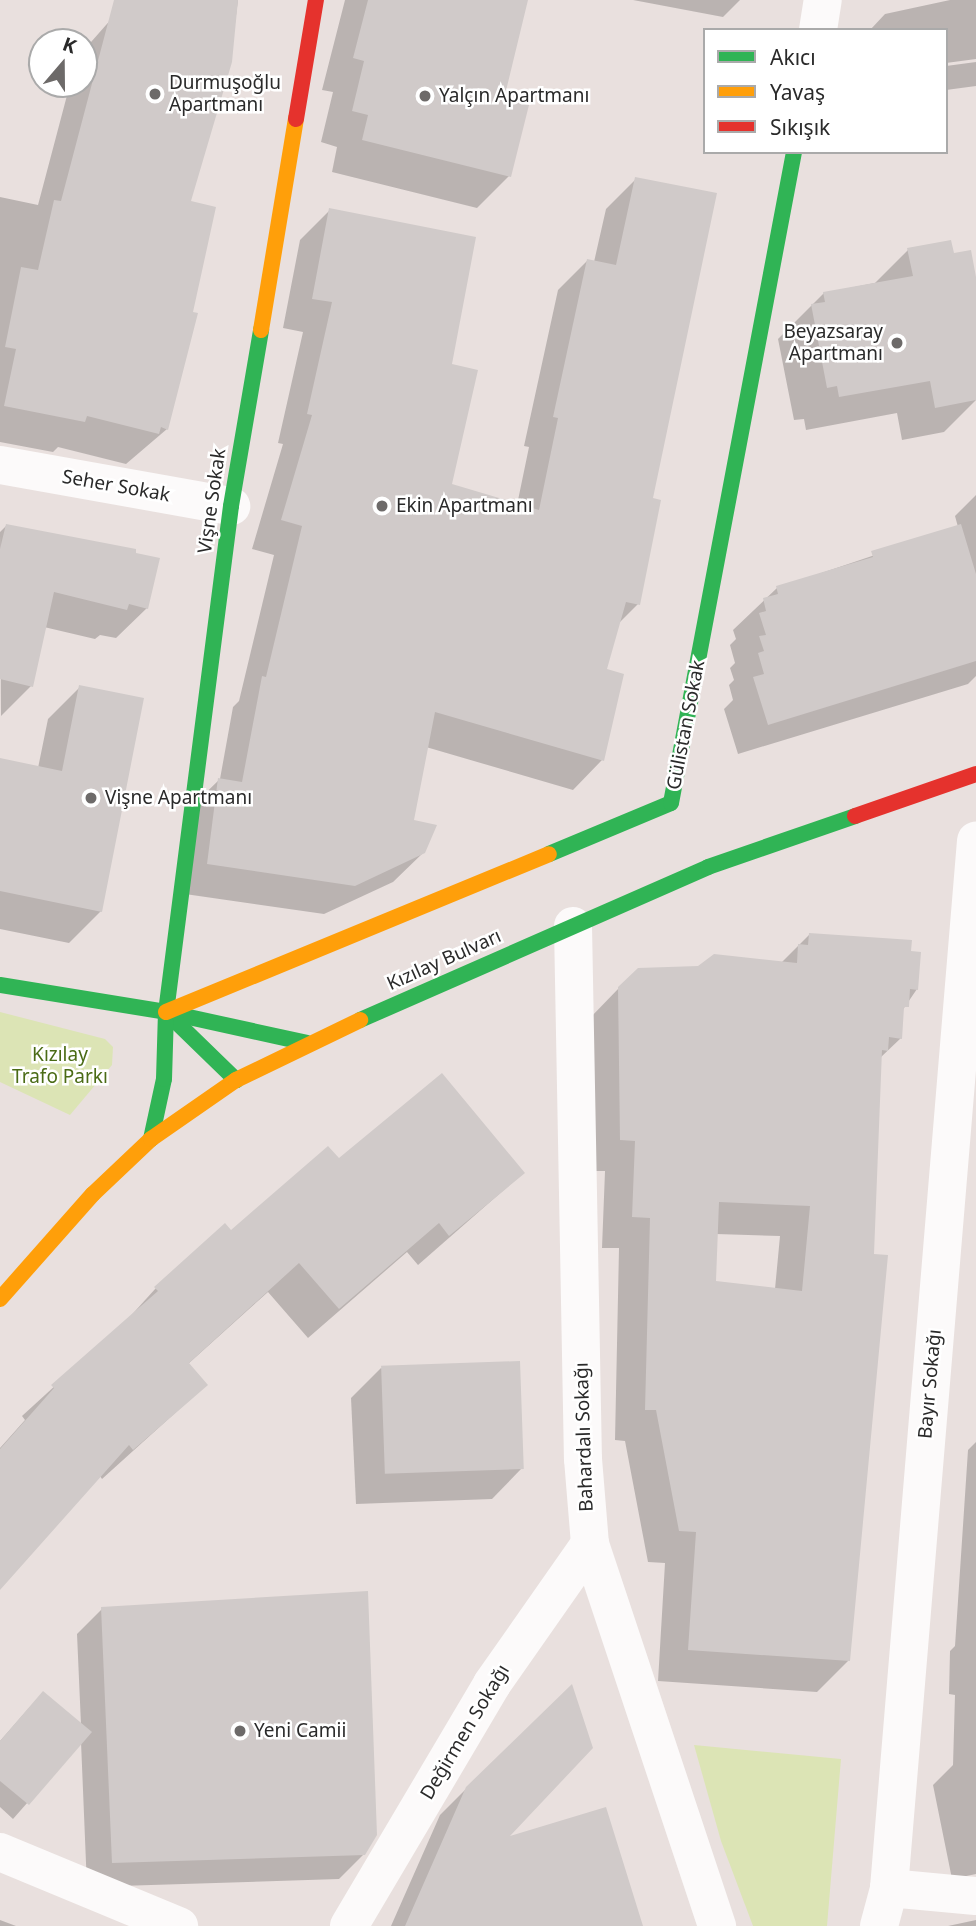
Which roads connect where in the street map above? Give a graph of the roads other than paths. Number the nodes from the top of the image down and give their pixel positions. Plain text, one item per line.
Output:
1 (316, 0) edge
2 (823, 0) edge
3 (818, 28) edge
4 (794, 154) edge
5 (0, 465) edge
6 (231, 506) junction
7 (976, 774) edge
8 (976, 842) edge
9 (573, 926) junction
10 (0, 985) edge
11 (166, 1012) junction
12 (307, 1043) junction
13 (236, 1080) junction
14 (151, 1139) junction
15 (0, 1299) edge
16 (590, 1544) junction
17 (0, 1852) edge
18 (889, 1888) junction
19 (976, 1896) edge
20 (179, 1926) edge
21 (349, 1926) edge
22 (717, 1926) edge
23 (879, 1926) edge

1 - 6 street, Vişne Sokak
2 - 3 street
4 - 11 street, Gülistan Sokak
5 - 6 street, Seher Sokak
6 - 11 street, Vişne Sokak
7 - 9 street, Kızılay Bulvarı
8 - 18 street, Bayır Sokağı
9 - 12 street, Kızılay Bulvarı
9 - 16 street, Bahardalı Sokağı
10 - 11 street
11 - 12 street
11 - 13 street
11 - 14 street, Vişne Sokak
12 - 13 street, Kızılay Bulvarı
13 - 14 street, Kızılay Bulvarı
14 - 15 street, Kızılay Bulvarı
16 - 21 street, Değirmen Sokağı
16 - 22 street, Bahardalı Sokağı
17 - 20 street
18 - 19 street
18 - 23 street, Bayır Sokağı

